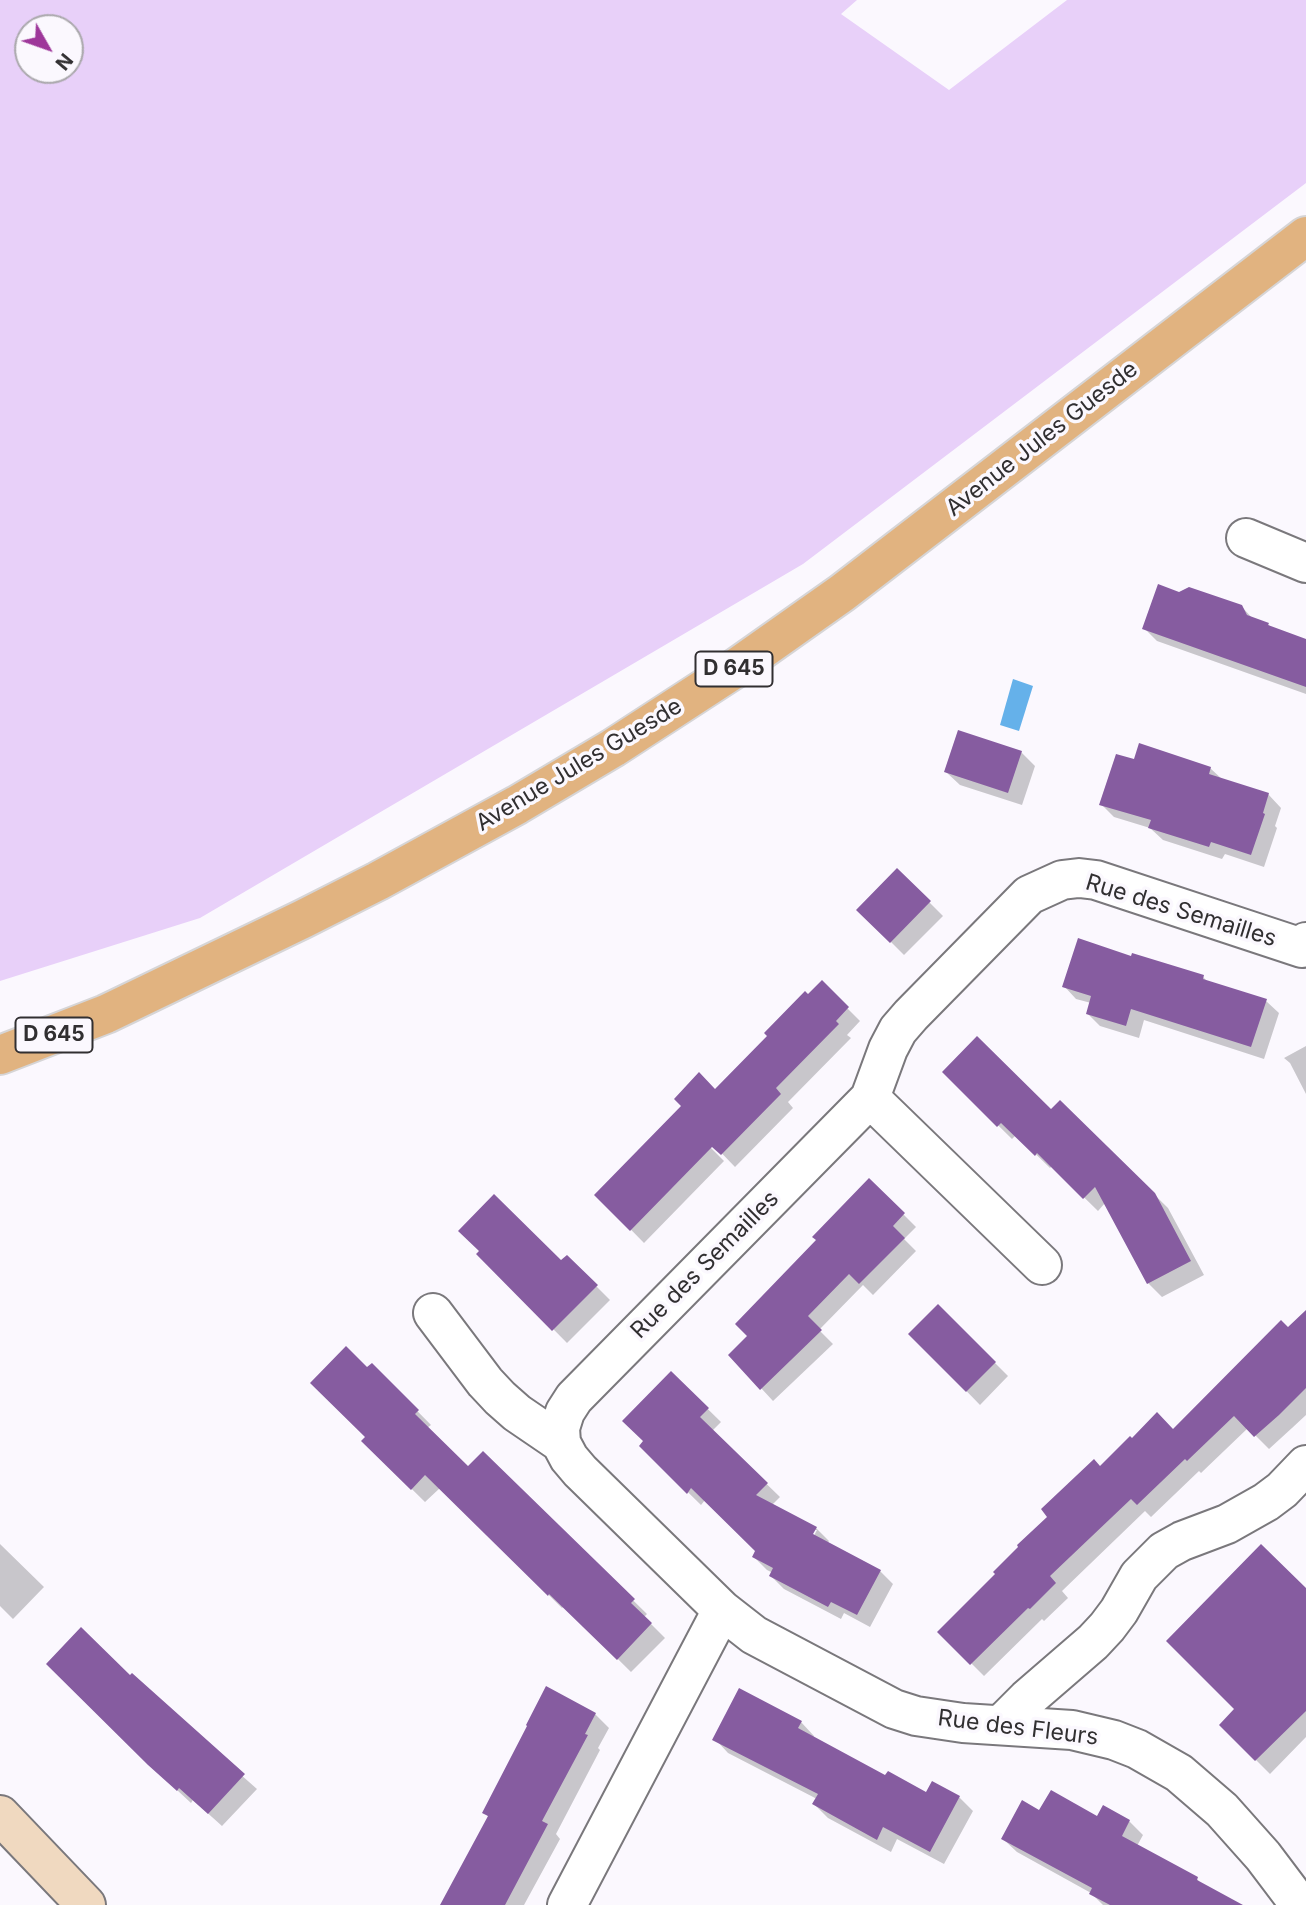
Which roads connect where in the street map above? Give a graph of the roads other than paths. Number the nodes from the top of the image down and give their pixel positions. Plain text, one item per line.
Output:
1 (1306, 236) edge
2 (1246, 538) dead end
3 (1306, 562) edge
4 (1305, 946) edge
5 (0, 1055) edge
6 (870, 1098) junction
7 (1042, 1265) dead end
8 (433, 1313) dead end
9 (561, 1443) junction
10 (1306, 1465) edge
11 (722, 1610) junction
12 (1001, 1725) junction
13 (0, 1815) edge
14 (86, 1905) edge
15 (568, 1905) edge
16 (1300, 1905) edge

1 - 5 main road, Avenue Jules Guesde / D 645
2 - 3 street
4 - 6 street, Rue des Semailles
6 - 7 street
6 - 9 street, Rue des Semailles
8 - 9 street
9 - 11 street
10 - 12 street
11 - 12 street, Rue des Fleurs
11 - 15 street
12 - 16 street, Rue des Fleurs
13 - 14 street

